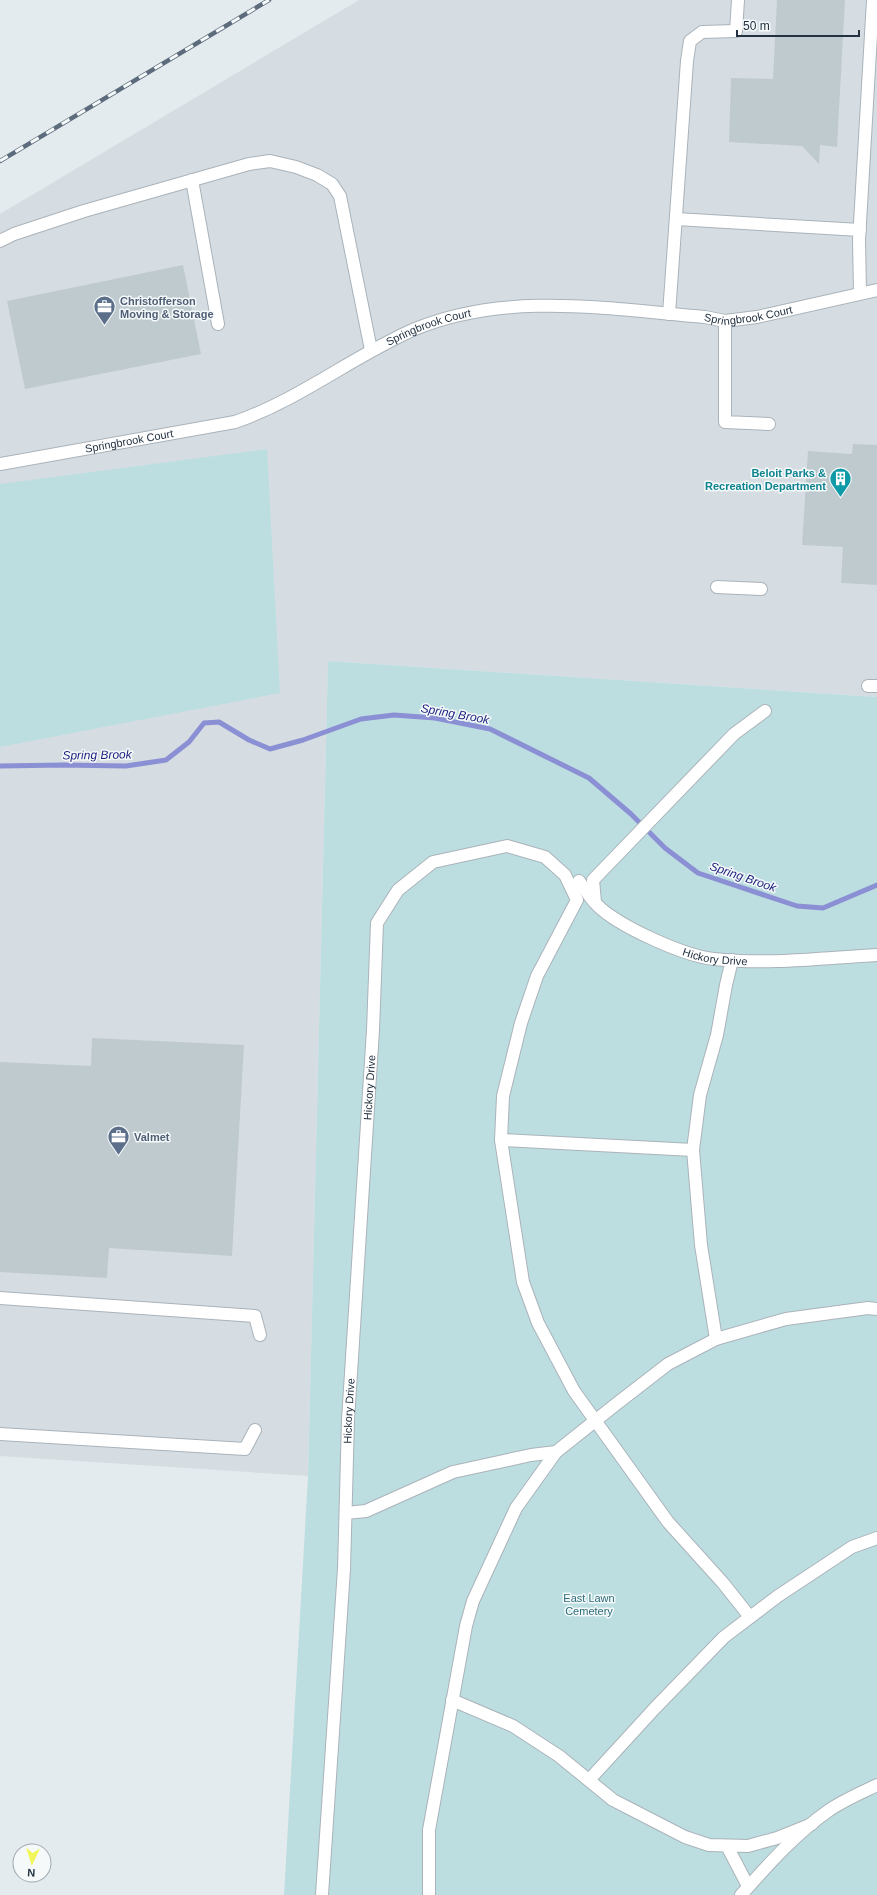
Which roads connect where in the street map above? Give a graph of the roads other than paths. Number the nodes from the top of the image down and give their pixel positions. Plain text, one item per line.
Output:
1 (738, 0) edge
2 (873, 0) edge
3 (192, 180) junction
4 (676, 220) junction
5 (860, 230) junction
6 (0, 241) edge
7 (877, 290) edge
8 (860, 293) junction
9 (669, 314) junction
10 (725, 321) junction
11 (218, 324) dead end
12 (371, 350) junction
13 (769, 424) dead end
14 (0, 464) edge
15 (717, 587) dead end
16 (762, 589) dead end
17 (765, 711) dead end
18 (579, 880) dead end
19 (595, 904) junction
20 (877, 955) edge
21 (732, 960) junction
22 (501, 1140) junction
23 (692, 1150) junction
24 (0, 1298) edge
25 (877, 1309) edge
26 (260, 1335) dead end
27 (716, 1339) junction
28 (595, 1421) junction
29 (255, 1430) dead end
30 (0, 1434) edge
31 (556, 1452) junction
32 (346, 1509) junction
33 (877, 1538) edge
34 (750, 1617) junction
35 (452, 1700) junction
36 (589, 1780) junction
37 (877, 1785) edge
38 (812, 1824) junction
39 (727, 1846) junction
40 (745, 1891) edge
41 (322, 1895) edge
42 (429, 1895) edge

1 - 4 street
2 - 5 street
3 - 6 street
3 - 11 street
3 - 12 street
4 - 5 street
4 - 9 street
5 - 8 street
7 - 8 street, Springbrook Court
8 - 10 street, Springbrook Court
9 - 10 street, Springbrook Court
9 - 12 street, Springbrook Court
10 - 13 street
12 - 14 street, Springbrook Court
15 - 16 street
17 - 19 street
18 - 19 street, Hickory Drive
19 - 21 street, Hickory Drive
20 - 21 street, Hickory Drive
21 - 23 street
22 - 23 street
22 - 28 street
22 - 32 street, Hickory Drive
23 - 27 street
24 - 26 street
25 - 27 street
27 - 28 street
28 - 31 street
28 - 34 street
29 - 30 street
31 - 32 street
31 - 35 street
32 - 41 street, Hickory Drive
33 - 34 street
34 - 36 street
35 - 36 street
35 - 42 street
36 - 39 street
37 - 38 street
38 - 39 street
38 - 40 street
39 - 40 street

